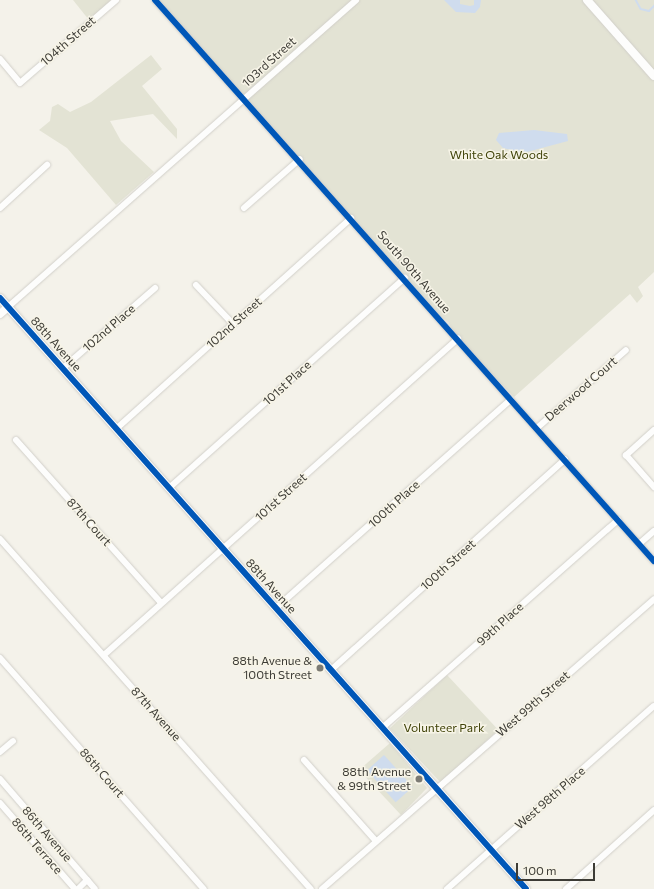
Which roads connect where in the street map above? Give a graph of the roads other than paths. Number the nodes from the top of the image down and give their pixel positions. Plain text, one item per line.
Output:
1 (116, 0) edge
2 (155, 0) edge
3 (356, 0) edge
4 (587, 0) edge
5 (0, 59) edge
6 (654, 76) edge
7 (246, 98) junction
8 (300, 159) junction
9 (46, 165) dead end
10 (0, 208) edge
11 (244, 208) dead end
12 (352, 218) junction
13 (405, 278) junction
14 (196, 285) dead end
15 (154, 288) dead end
16 (0, 298) edge
17 (8, 307) junction
18 (0, 314) edge
19 (233, 324) junction
20 (458, 339) junction
21 (626, 350) dead end
22 (63, 368) junction
23 (511, 399) junction
24 (537, 428) junction
25 (116, 429) junction
26 (654, 430) edge
27 (16, 440) dead end
28 (565, 460) junction
29 (654, 487) edge
30 (169, 488) junction
31 (618, 520) junction
32 (654, 531) edge
33 (0, 539) edge
34 (639, 544) junction
35 (223, 549) junction
36 (654, 561) edge
37 (654, 599) edge
38 (161, 603) junction
39 (276, 608) junction
40 (104, 655) junction
41 (0, 658) edge
42 (331, 670) junction
43 (654, 706) edge
44 (382, 728) junction
45 (13, 741) dead end
46 (0, 752) edge
47 (304, 760) dead end
48 (0, 779) edge
49 (436, 788) junction
50 (0, 803) edge
51 (654, 810) edge
52 (376, 841) junction
53 (491, 850) junction
54 (87, 880) junction
55 (76, 889) edge
56 (95, 889) edge
57 (204, 889) edge
58 (311, 889) edge
59 (322, 889) edge
60 (447, 889) edge
61 (526, 889) edge
62 (566, 889) edge

1 - 5 street, 104th Street
2 - 7 street, South 90th Avenue
3 - 7 street, 103rd Street
4 - 6 street
7 - 8 street, South 90th Avenue
7 - 17 street, 103rd Street
8 - 11 street
8 - 12 street, South 90th Avenue
9 - 10 street
12 - 13 street, South 90th Avenue
12 - 19 street, 102nd Street
13 - 20 street, South 90th Avenue
13 - 30 street, 101st Place
14 - 19 street
15 - 22 street, 102nd Place
16 - 17 street, 88th Avenue
17 - 18 street, 103rd Street
17 - 22 street, 88th Avenue
19 - 25 street, 102nd Street
20 - 23 street, South 90th Avenue
20 - 35 street, 101st Street
21 - 24 street, Deerwood Court
22 - 25 street, 88th Avenue
23 - 24 street, South 90th Avenue
23 - 39 street, 100th Place
24 - 28 street, South 90th Avenue
25 - 30 street, 88th Avenue
26 - 29 street
27 - 38 street, 87th Court
28 - 31 street, South 90th Avenue
28 - 42 street, 100th Street
30 - 35 street, 88th Avenue
31 - 34 street, South 90th Avenue
31 - 44 street, 99th Place
32 - 34 street
33 - 40 street, 87th Avenue
34 - 36 street, South 90th Avenue
35 - 38 street, 101st Street
35 - 39 street, 88th Avenue
37 - 49 street, West 99th Street
38 - 40 street, 101st Street
39 - 42 street, 88th Avenue
40 - 58 street, 87th Avenue
41 - 57 street, 86th Court
42 - 44 street, 88th Avenue
43 - 53 street, West 98th Place
44 - 49 street, 88th Avenue
45 - 46 street
47 - 52 street
48 - 54 street, 86th Avenue
49 - 52 street, West 99th Street
49 - 53 street, 88th Avenue
50 - 55 street, 86th Terrace
51 - 62 street
52 - 59 street, West 99th Street
53 - 60 street, West 98th Place
53 - 61 street, 88th Avenue
54 - 55 street
54 - 56 street, 86th Avenue

